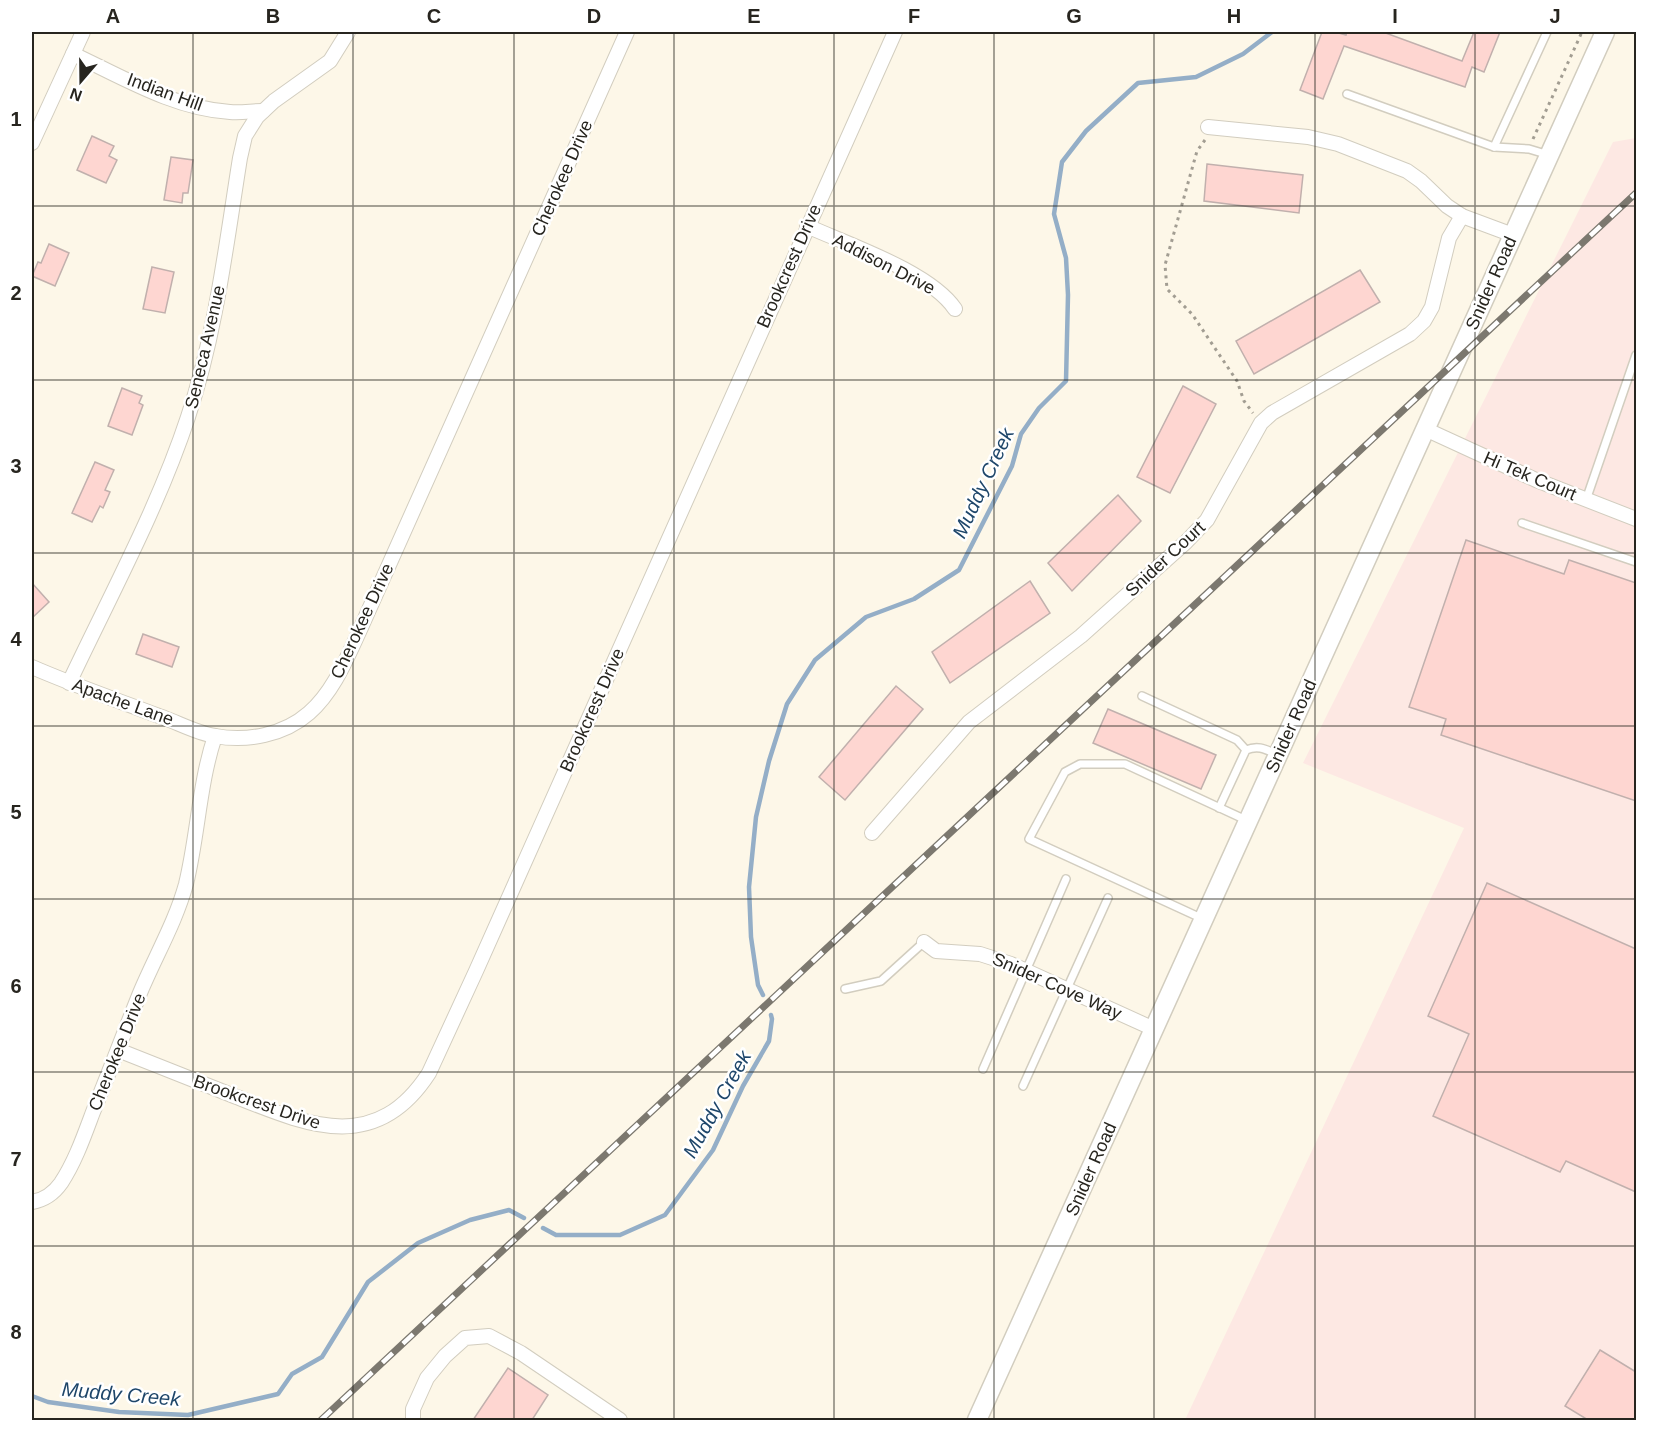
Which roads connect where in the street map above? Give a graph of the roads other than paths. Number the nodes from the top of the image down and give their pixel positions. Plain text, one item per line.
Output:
1 (83, 32) edge
2 (348, 32) edge
3 (627, 32) edge
4 (895, 32) edge
5 (1547, 32) edge
6 (1605, 32) edge
7 (73, 54) junction
8 (1347, 94) dead end
9 (263, 111) junction
10 (1208, 128) road end
11 (32, 143) edge
12 (1494, 147) junction
13 (1549, 155) junction
14 (1462, 216) junction
15 (807, 226) junction
16 (1513, 235) junction
17 (955, 309) dead end
18 (1636, 355) edge
19 (1425, 429) junction
20 (1586, 500) junction
21 (1636, 519) edge
22 (1522, 523) dead end
23 (1636, 562) edge
24 (32, 667) edge
25 (69, 683) junction
26 (1142, 696) dead end
27 (215, 736) junction
28 (1246, 750) junction
29 (1278, 755) junction
30 (1219, 808) junction
31 (1248, 821) junction
32 (872, 832) dead end
33 (1066, 879) dead end
34 (1108, 898) dead end
35 (1204, 919) junction
36 (924, 942) joint
37 (1025, 970) junction
38 (845, 989) dead end
39 (1066, 989) junction
40 (1154, 1029) junction
41 (118, 1050) junction
42 (983, 1069) dead end
43 (1023, 1086) dead end
44 (32, 1202) edge
45 (413, 1420) edge
46 (620, 1420) edge
47 (977, 1420) edge

1 - 7 street
2 - 9 street, Seneca Avenue
3 - 27 street, Cherokee Drive
4 - 15 street, Brookcrest Drive
5 - 12 lane
6 - 13 street, Snider Road
7 - 9 street, Indian Hill
7 - 11 street
8 - 12 lane
9 - 25 street, Seneca Avenue
10 - 14 street
12 - 13 lane
13 - 16 street, Snider Road
14 - 16 street
14 - 32 street, Snider Court
15 - 17 street, Addison Drive
15 - 41 street, Brookcrest Drive
16 - 19 street, Snider Road
18 - 20 lane
19 - 20 street, Hi Tek Court
19 - 29 street, Snider Road
20 - 21 street, Hi Tek Court
22 - 23 lane
24 - 25 street, Apache Lane
25 - 27 street, Apache Lane
26 - 28 lane
27 - 41 street, Cherokee Drive
28 - 29 lane
28 - 30 lane
29 - 31 street, Snider Road
30 - 31 lane
30 - 35 lane
31 - 35 street, Snider Road
33 - 37 lane
34 - 39 lane
35 - 40 street, Snider Road
36 - 37 street, Snider Cove Way
36 - 38 lane
37 - 39 street, Snider Cove Way
37 - 42 lane
39 - 40 street, Snider Cove Way
39 - 43 lane
40 - 47 street, Snider Road
41 - 44 street, Cherokee Drive
45 - 46 street

